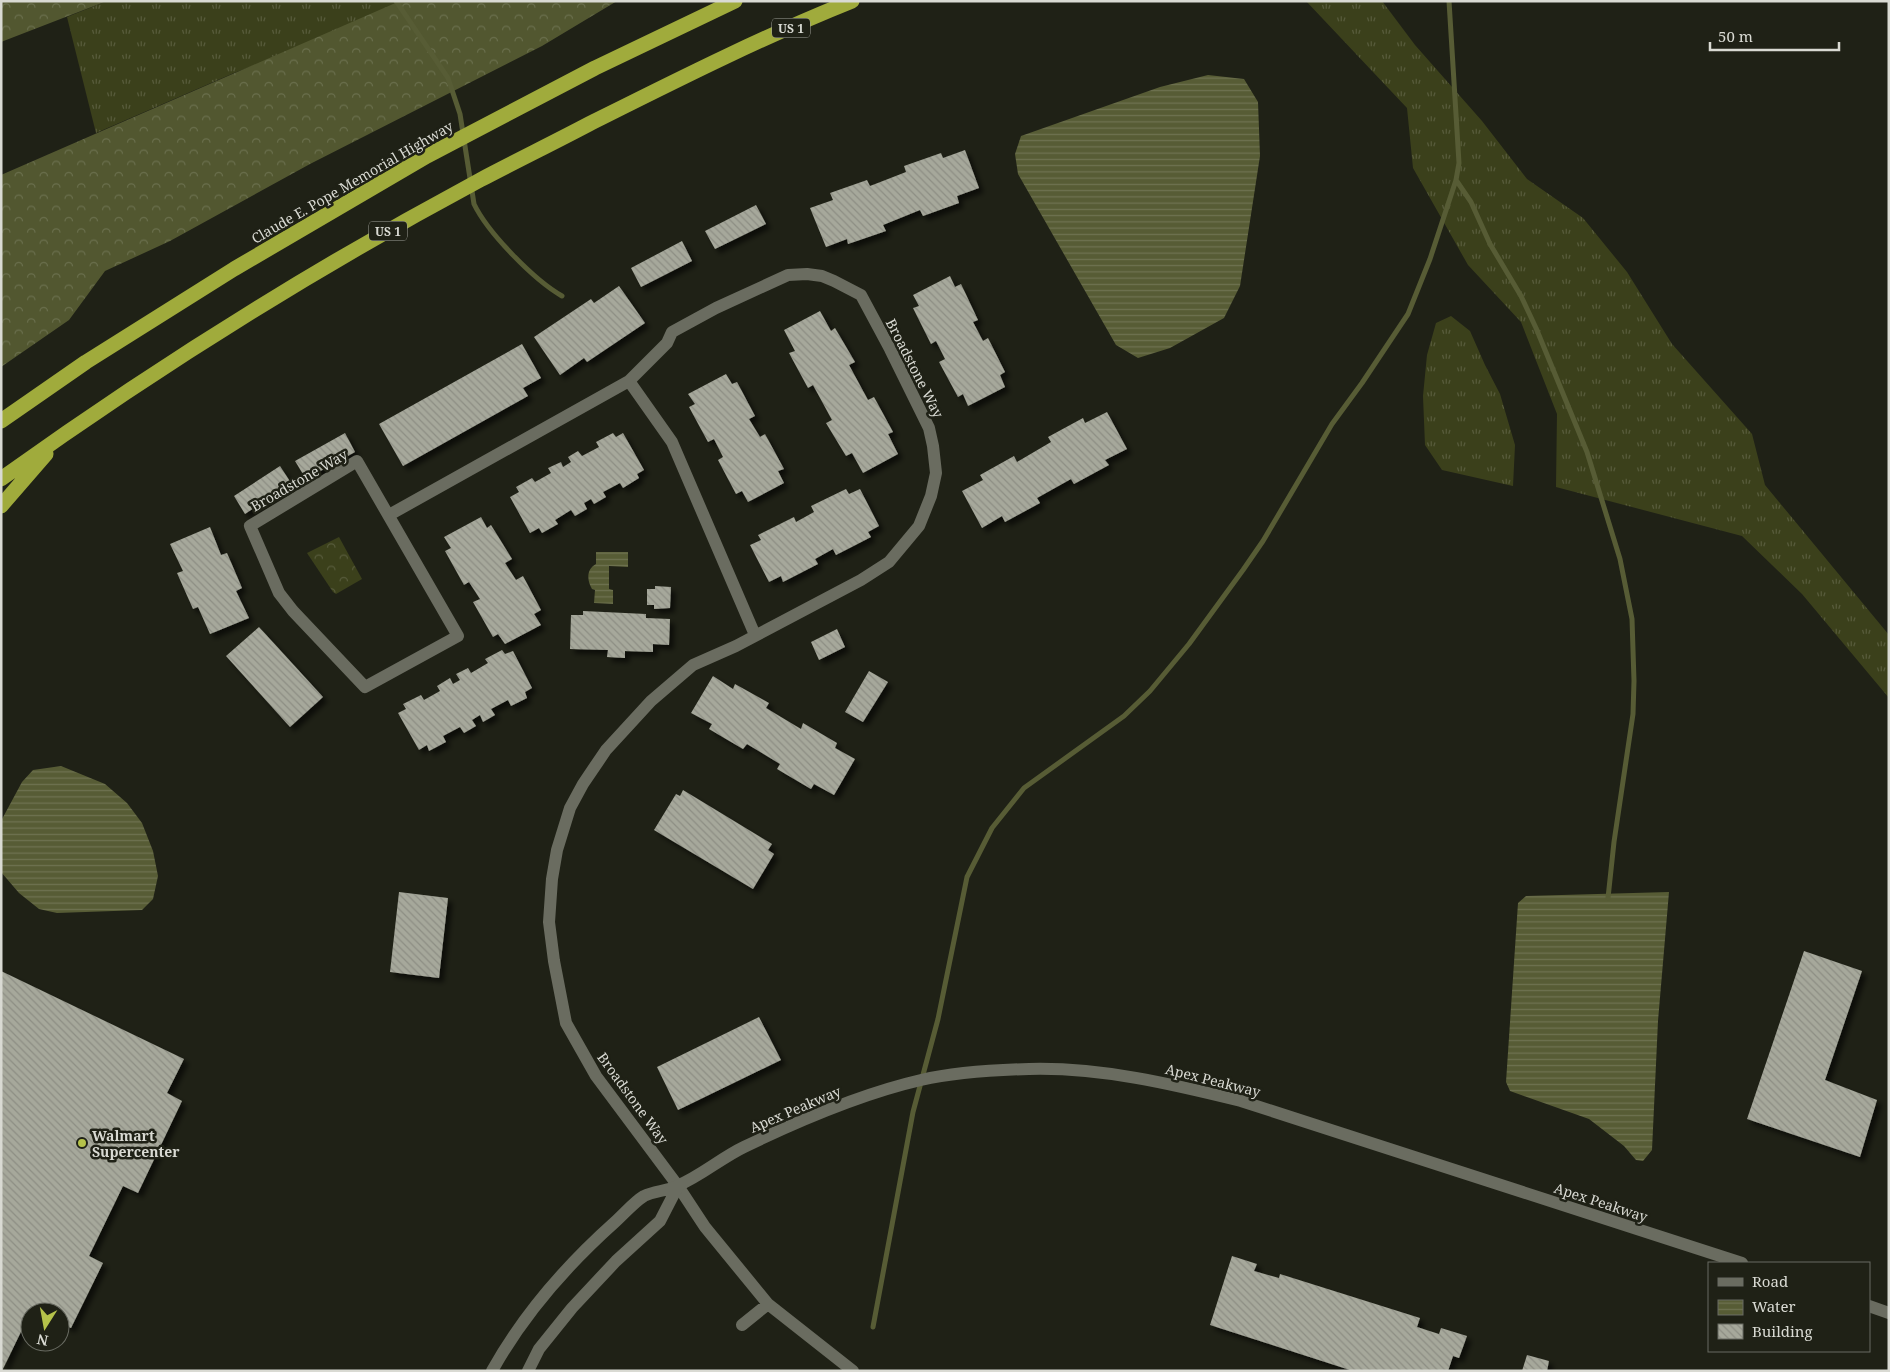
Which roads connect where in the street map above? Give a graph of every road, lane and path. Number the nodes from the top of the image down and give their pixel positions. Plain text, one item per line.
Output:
1 (735, 1) edge
2 (852, 1) edge
3 (629, 381) junction
4 (42, 391) junction
5 (1, 408) edge
6 (1, 421) edge
7 (61, 436) junction
8 (1, 479) edge
9 (1, 506) edge
10 (390, 515) junction
11 (755, 636) junction
12 (678, 1186) junction
13 (1739, 1262) edge
14 (768, 1304) junction
15 (1870, 1306) edge
16 (1889, 1313) edge
17 (742, 1325) dead end
18 (492, 1371) edge
19 (528, 1371) edge
20 (853, 1371) edge

1 - 4 highway, Claude E. Pope Memorial Highway
2 - 7 highway, US 1
3 - 10 street, Broadstone Way
3 - 11 street
3 - 11 street, Broadstone Way
4 - 5 highway
4 - 6 highway, Claude E. Pope Memorial Highway
7 - 8 highway, US 1
7 - 9 highway
10 - 10 street, Broadstone Way
11 - 12 street, Broadstone Way
12 - 13 street, Apex Peakway
12 - 14 street, Broadstone Way
12 - 18 street, Apex Peakway
12 - 19 street
14 - 17 street
14 - 20 street, Broadstone Way
15 - 16 street

